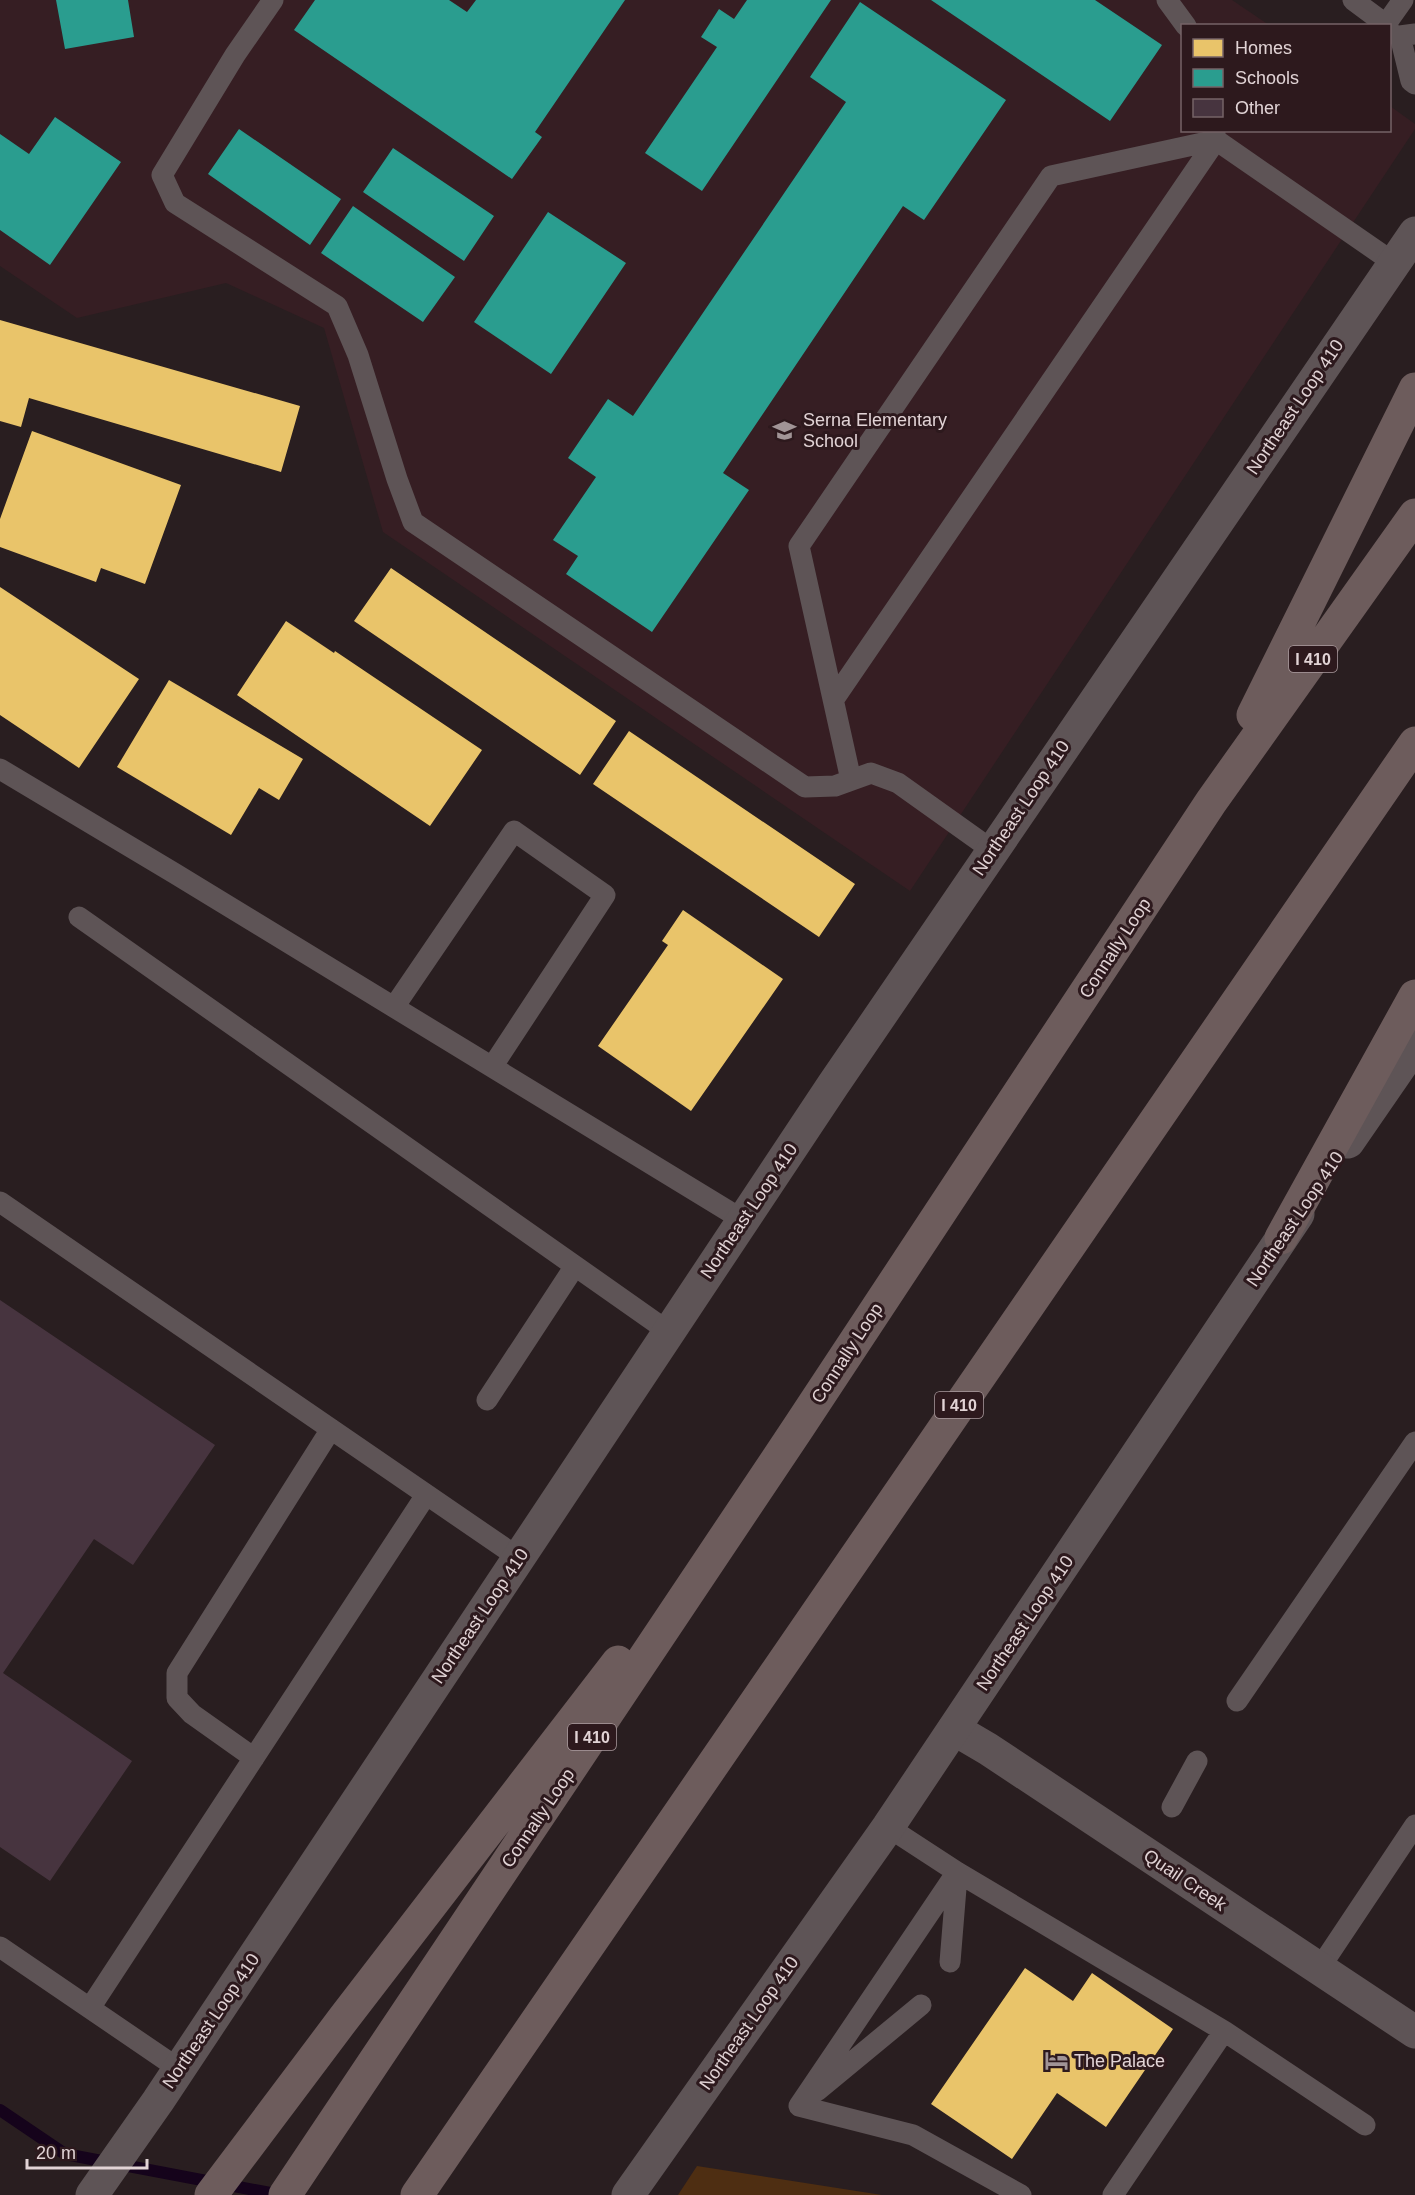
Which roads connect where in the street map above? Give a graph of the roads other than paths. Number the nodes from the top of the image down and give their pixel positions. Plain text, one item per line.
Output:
1 (273, 0) edge
2 (1167, 0) edge
3 (1403, 0) edge
4 (1356, 1) edge
5 (1185, 24) edge
6 (1389, 24) edge
7 (1396, 29) edge
8 (1415, 84) edge
9 (1215, 135) edge
10 (1415, 233) edge
11 (1394, 263) junction
12 (1415, 389) edge
13 (1415, 515) edge
14 (834, 699) junction
15 (1415, 743) edge
16 (0, 769) edge
17 (851, 780) junction
18 (1211, 802) junction
19 (992, 850) junction
20 (79, 917) dead end
21 (1415, 996) edge
22 (394, 1007) junction
23 (1415, 1045) edge
24 (492, 1067) junction
25 (0, 1202) edge
26 (743, 1220) junction
27 (1281, 1238) junction
28 (575, 1266) junction
29 (669, 1332) junction
30 (487, 1400) dead end
31 (798, 1428) junction
32 (331, 1429) junction
33 (1415, 1442) edge
34 (426, 1495) junction
35 (519, 1558) junction
36 (1236, 1701) dead end
37 (954, 1729) junction
38 (254, 1758) junction
39 (1197, 1761) dead end
40 (1172, 1807) dead end
41 (1415, 1825) edge
42 (888, 1827) junction
43 (957, 1872) junction
44 (0, 1947) edge
45 (950, 1962) dead end
46 (1319, 1969) junction
47 (921, 2005) dead end
48 (90, 2008) junction
49 (1224, 2031) junction
50 (1415, 2032) edge
51 (179, 2069) junction
52 (799, 2106) junction
53 (1365, 2125) dead end
54 (635, 2185) edge
55 (92, 2195) edge
56 (212, 2195) edge
57 (285, 2195) edge
58 (417, 2195) edge
59 (1021, 2195) edge
60 (1113, 2195) edge

1 - 17 lane
2 - 5 lane
3 - 7 lane
4 - 6 lane
7 - 8 lane
9 - 11 lane
9 - 14 lane
9 - 14 lane
10 - 11 main road, Northeast Loop 410
11 - 19 main road, Northeast Loop 410
12 - 18 highway
13 - 18 highway, Connally Loop / I 410
14 - 17 lane
15 - 58 highway, I 410
16 - 22 lane
17 - 19 lane
18 - 31 highway, Connally Loop / I 410
19 - 26 main road, Northeast Loop 410
20 - 28 lane
21 - 27 highway
22 - 24 lane
22 - 24 lane
23 - 27 main road, Northeast Loop 410
24 - 26 lane
25 - 32 lane
26 - 29 main road, Northeast Loop 410
27 - 37 main road, Northeast Loop 410
28 - 29 lane
28 - 30 lane
29 - 35 main road, Northeast Loop 410
31 - 56 highway
31 - 57 highway, Connally Loop / I 410
32 - 34 lane
32 - 38 lane
33 - 36 lane
34 - 35 lane
34 - 38 lane
35 - 51 main road, Northeast Loop 410
37 - 42 main road, Northeast Loop 410
37 - 46 main road, Quail Creek
38 - 48 lane
39 - 40 lane
41 - 46 lane
42 - 43 lane
42 - 54 main road, Northeast Loop 410
43 - 45 lane
43 - 49 lane
43 - 52 lane
44 - 48 lane
46 - 50 main road, Quail Creek
47 - 52 lane
48 - 51 lane
49 - 53 lane
49 - 60 lane
51 - 55 main road, Northeast Loop 410
52 - 59 lane

